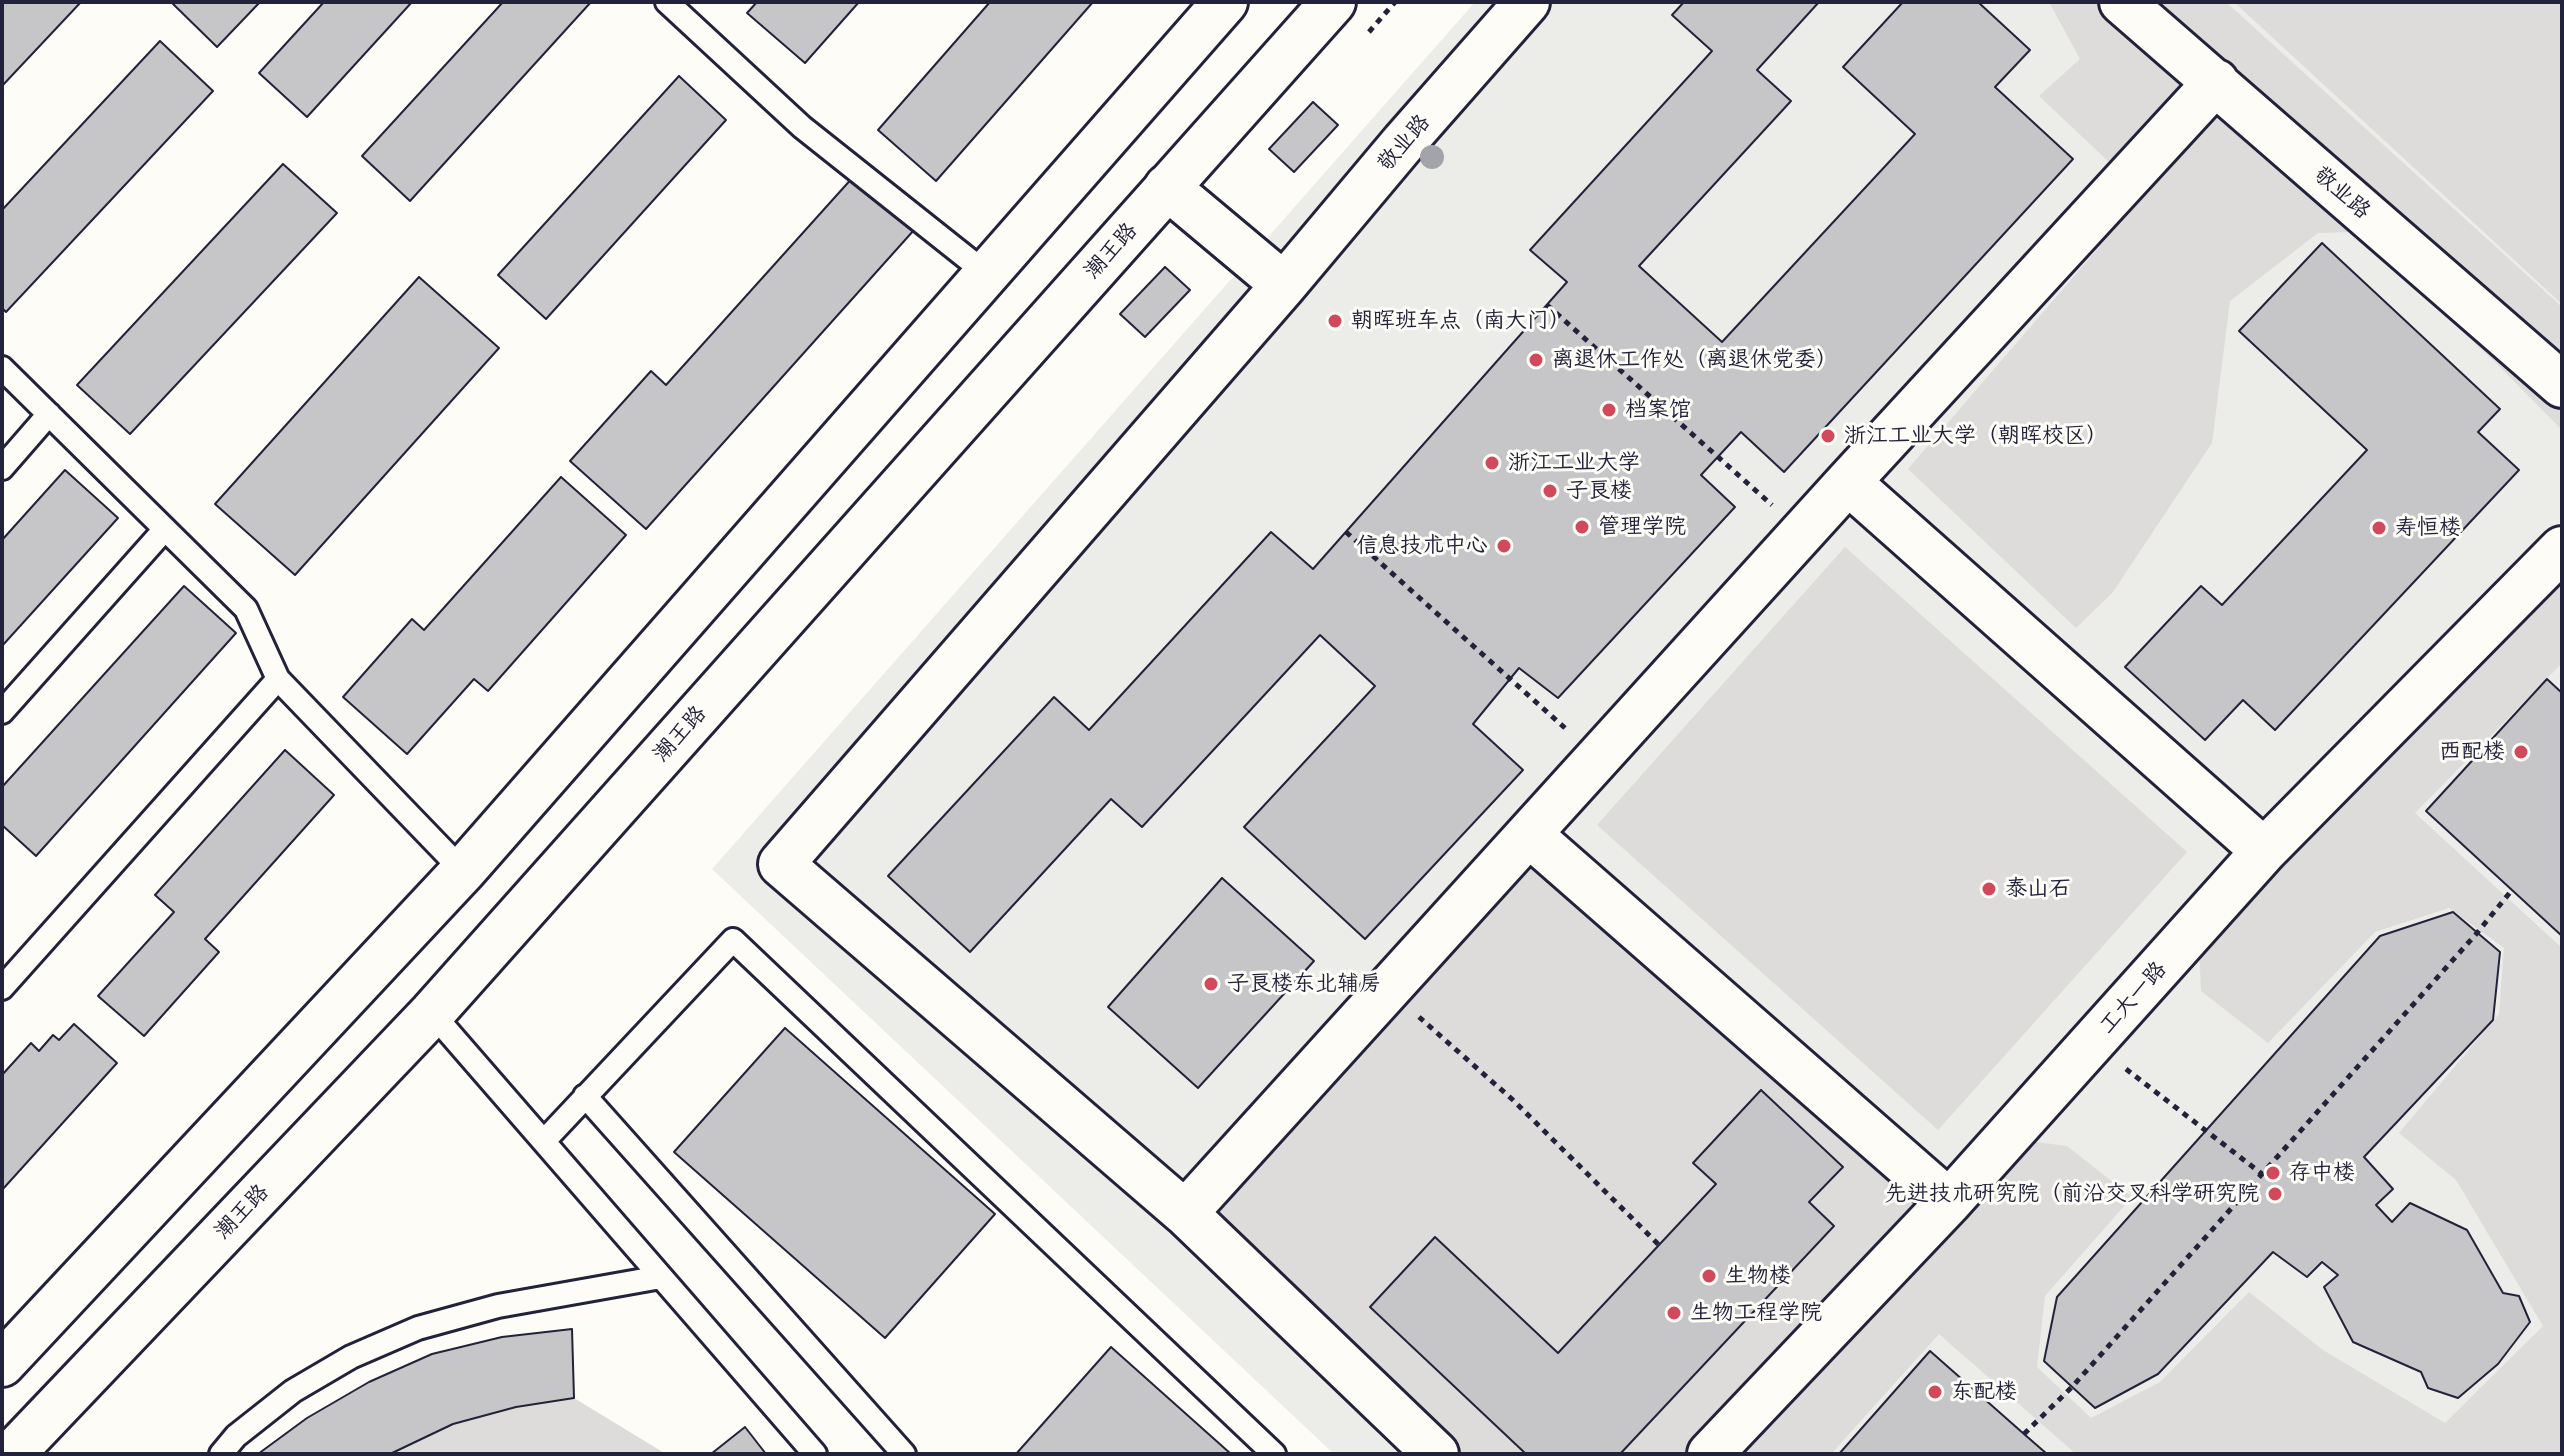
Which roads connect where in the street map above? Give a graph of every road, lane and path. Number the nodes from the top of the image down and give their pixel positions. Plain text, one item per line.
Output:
1 (667, 2) edge
2 (1225, 2) edge
3 (1333, 2) edge
4 (1527, 2) edge
5 (2122, 2) edge
6 (2216, 82) junction
7 (1167, 187) junction
8 (987, 274) junction
9 (1284, 285) junction
10 (1547, 305) dead end
11 (2, 368) edge
12 (2562, 385) edge
13 (49, 414) junction
14 (2, 468) edge
15 (1848, 482) junction
16 (165, 529) junction
17 (1346, 532) dead end
18 (1803, 532) junction
19 (2562, 549) edge
20 (278, 679) junction
21 (2, 712) edge
22 (1599, 758) junction
23 (1530, 835) junction
24 (2264, 851) junction
25 (463, 871) junction
26 (2512, 890) dead end
27 (2, 988) edge
28 (1388, 990) junction
29 (432, 1013) junction
30 (2092, 1044) junction
31 (585, 1096) junction
32 (544, 1141) junction
33 (2262, 1174) junction
34 (1949, 1202) junction
35 (1185, 1213) junction
36 (1659, 1245) dead end
37 (661, 1277) junction
38 (2, 1364) edge
39 (2024, 1434) dead end
40 (12, 1454) edge
41 (221, 1454) edge
42 (815, 1454) edge
43 (904, 1454) edge
44 (1274, 1454) edge
45 (1436, 1454) edge
46 (1710, 1454) edge

1 - 8 lane
2 - 8 street
3 - 7 street, 潮王路
4 - 9 street, 敬业路
5 - 6 street, 敬业路
6 - 12 street, 敬业路
6 - 15 street
7 - 9 street
7 - 29 street, 潮王路
8 - 25 street
9 - 35 street, 敬业路
10 - 18 path
11 - 13 lane
13 - 14 lane
13 - 16 lane
15 - 18 street
15 - 24 street
16 - 20 lane
16 - 21 lane
17 - 22 path
18 - 22 street
19 - 24 street, 工大一路
20 - 25 lane
20 - 27 lane
22 - 23 street
23 - 28 street
23 - 34 street
24 - 30 street, 工大一路
25 - 38 street
26 - 33 path
28 - 35 street
28 - 36 path
29 - 32 lane
29 - 40 street, 潮王路
30 - 33 path
30 - 34 street, 工大一路
31 - 32 lane
31 - 43 lane
31 - 44 lane
32 - 37 lane
33 - 39 path
34 - 46 street, 工大一路
35 - 45 street
37 - 41 lane
37 - 42 lane

